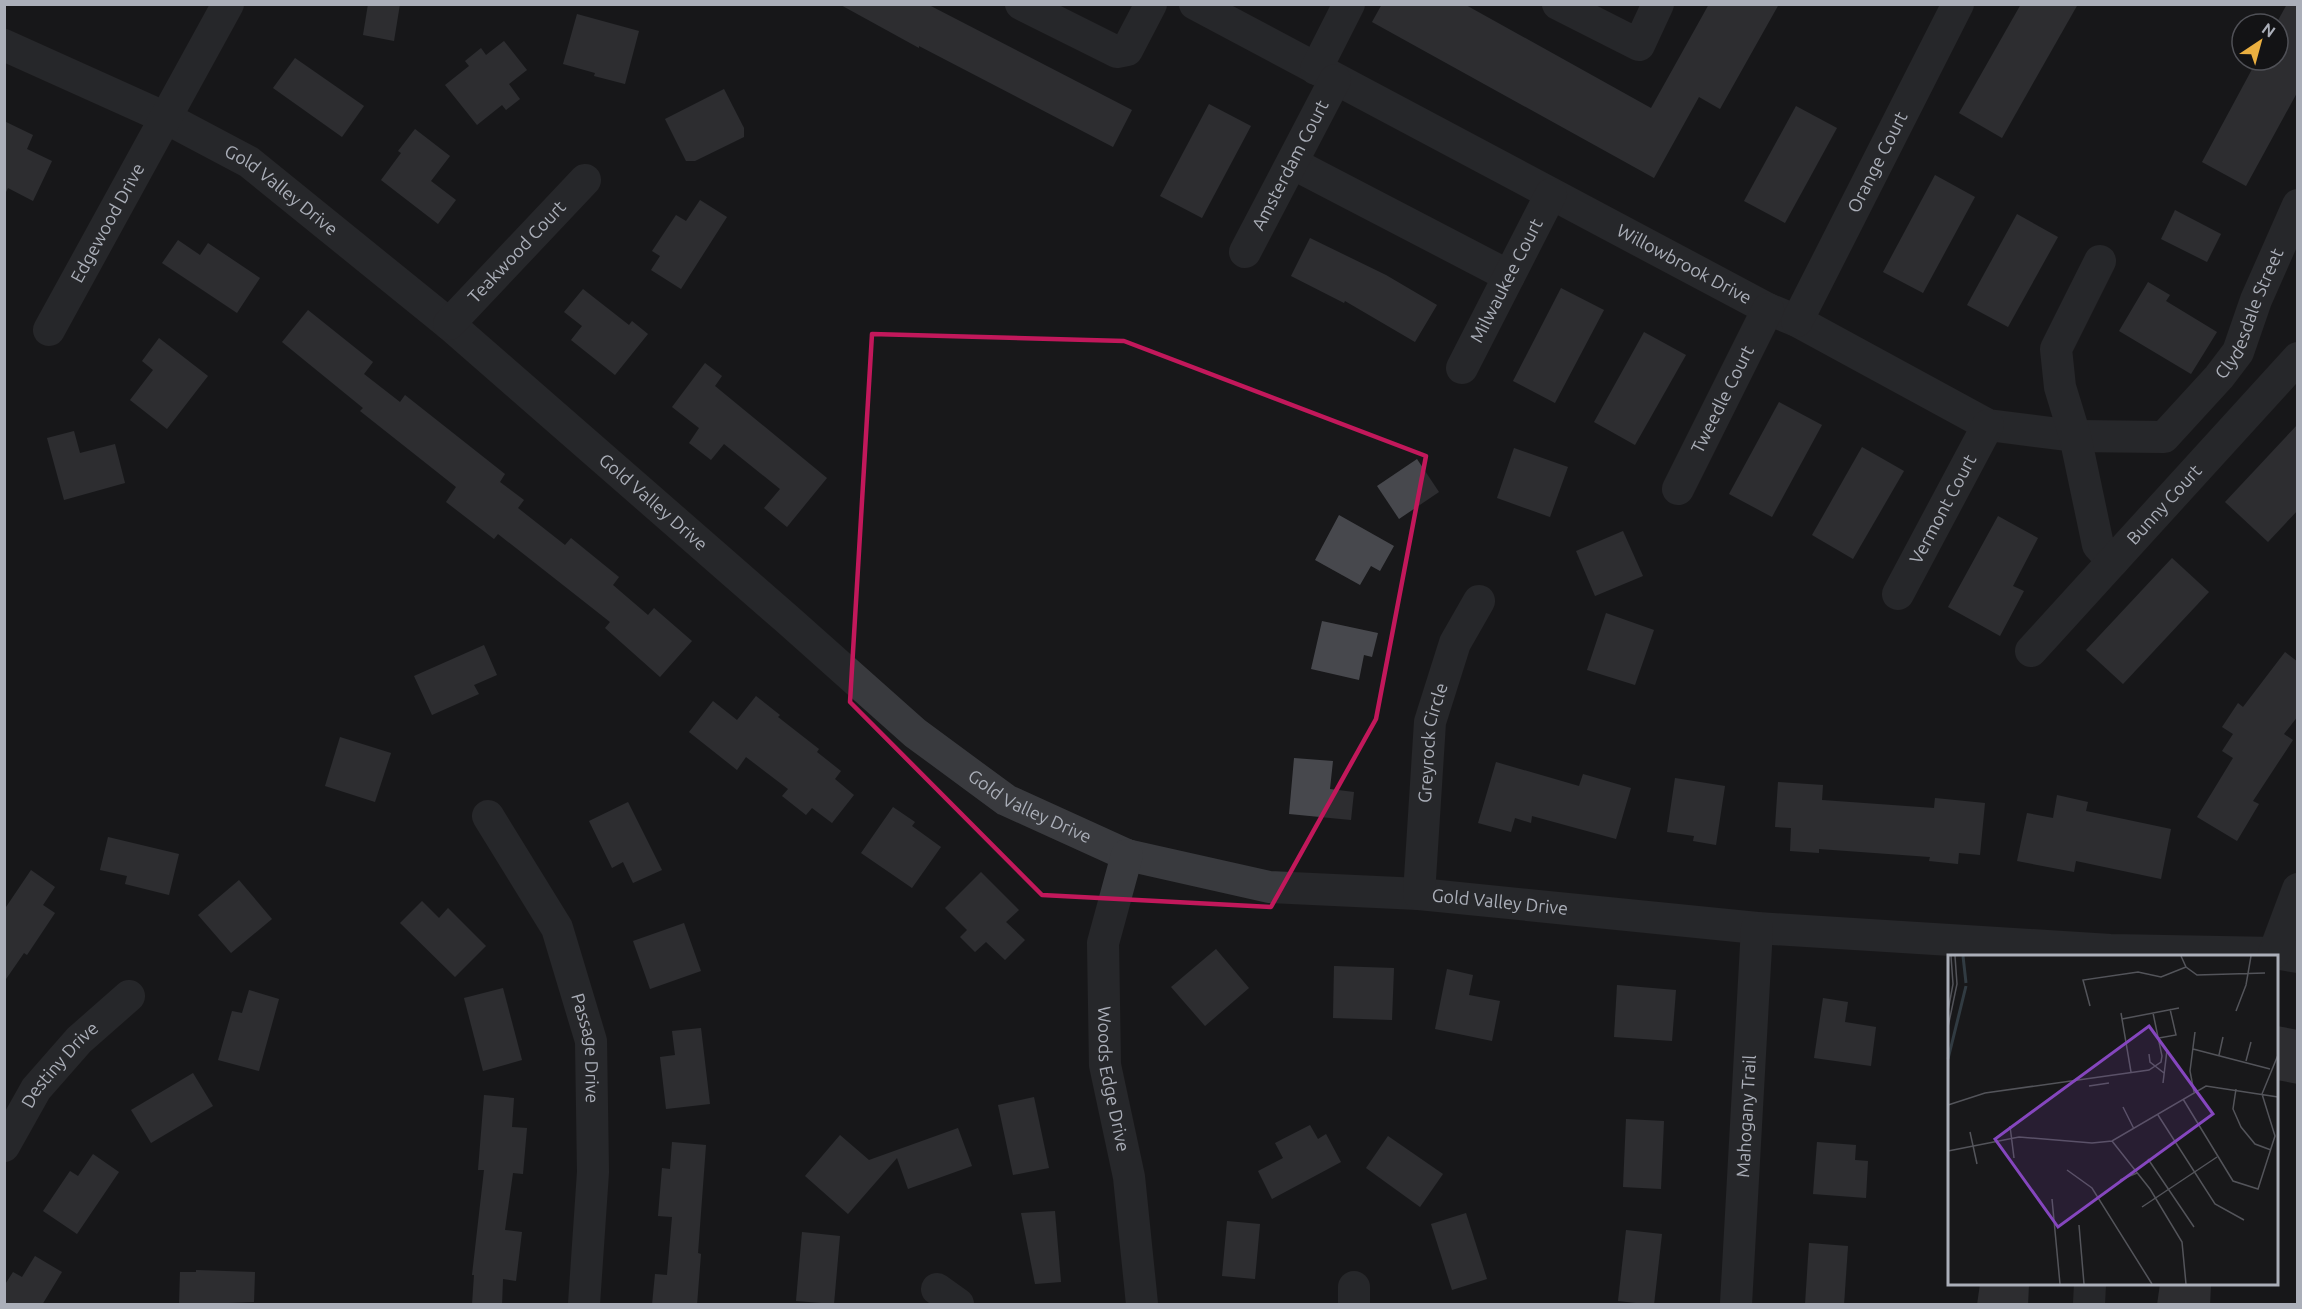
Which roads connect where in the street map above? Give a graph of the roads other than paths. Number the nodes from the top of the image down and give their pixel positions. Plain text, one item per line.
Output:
1 (228, 4) edge
2 (1021, 4) edge
3 (1151, 4) edge
4 (1195, 4) edge
5 (1349, 4) edge
6 (1558, 4) edge
7 (1658, 4) edge
8 (1958, 4) edge
9 (4, 45) edge
10 (1326, 74) junction
11 (166, 118) junction
12 (1292, 163) junction
13 (585, 180) dead end
14 (1551, 194) junction
15 (2298, 205) edge
16 (1245, 252) dead end
17 (2100, 261) dead end
18 (1509, 276) junction
19 (1768, 309) junction
20 (1797, 321) junction
21 (449, 324) junction
22 (49, 330) dead end
23 (2298, 358) edge
24 (1462, 368) dead end
25 (2186, 412) joint
26 (1988, 425) junction
27 (2075, 436) junction
28 (1678, 489) dead end
29 (2113, 561) junction
30 (1898, 594) dead end
31 (1479, 601) dead end
32 (2031, 651) dead end
33 (488, 816) dead end
34 (1127, 855) junction
35 (2298, 889) edge
36 (1419, 894) junction
37 (1757, 928) junction
38 (2109, 953) edge
39 (2286, 955) edge
40 (129, 996) dead end
41 (4, 1146) edge
42 (2090, 1285) edge
43 (584, 1305) edge
44 (1142, 1305) edge
45 (1736, 1305) edge
46 (2089, 1305) edge

1 - 11 street, Edgewood Drive
2 - 3 street
4 - 10 street, Willowbrook Drive
5 - 10 street, Amsterdam Court
6 - 7 street
8 - 20 street, Orange Court
9 - 11 street, Gold Valley Drive
10 - 12 street, Amsterdam Court
10 - 14 street, Willowbrook Drive
11 - 21 street, Gold Valley Drive
11 - 22 street, Edgewood Drive
12 - 16 street, Amsterdam Court
12 - 18 street
13 - 21 street, Teakwood Court
14 - 18 street, Milwaukee Court
14 - 19 street, Willowbrook Drive
15 - 25 street, Clydesdale Street
17 - 27 street
18 - 24 street, Milwaukee Court
19 - 20 street, Willowbrook Drive
19 - 28 street, Tweedle Court
20 - 26 street, Willowbrook Drive
21 - 34 street, Gold Valley Drive
23 - 29 street, Bunny Court
25 - 27 street, Willowbrook Drive
26 - 27 street, Willowbrook Drive
26 - 30 street, Vermont Court
27 - 29 street
29 - 32 street, Bunny Court
31 - 36 street, Greyrock Circle
33 - 43 street, Passage Drive
34 - 36 street, Gold Valley Drive
34 - 44 street, Woods Edge Drive
35 - 39 street
36 - 37 street, Gold Valley Drive
37 - 38 street, Gold Valley Drive
37 - 45 street, Mahogany Trail
38 - 39 street, Gold Valley Drive
40 - 41 street, Destiny Drive
42 - 46 street

